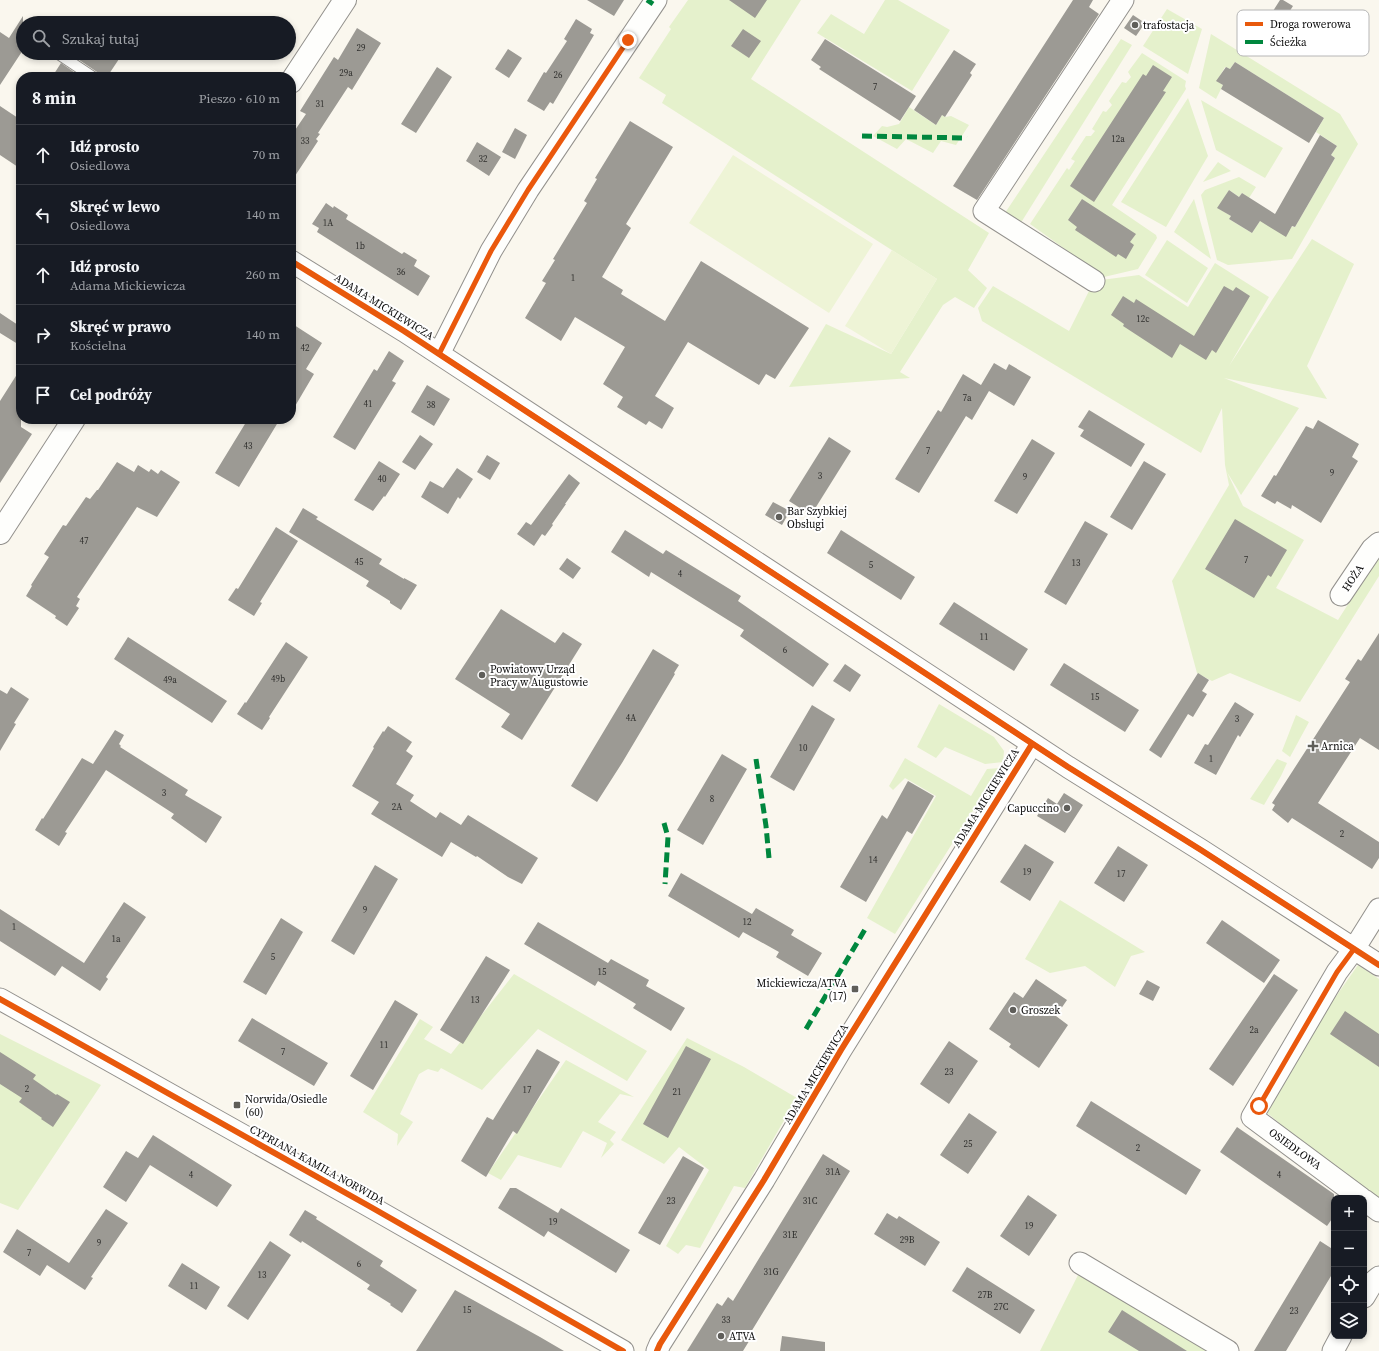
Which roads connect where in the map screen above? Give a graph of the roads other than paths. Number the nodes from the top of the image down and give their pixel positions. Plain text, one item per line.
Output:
1 (345, 0) edge
2 (656, 0) edge
3 (1123, 0) edge
4 (68, 60) edge
5 (86, 72) edge
6 (296, 74) edge
7 (296, 264) edge
8 (1094, 281) dead end
9 (439, 354) junction
10 (71, 424) edge
11 (0, 533) edge
12 (1379, 543) edge
13 (1341, 596) dead end
14 (1032, 744) junction
15 (1379, 909) edge
16 (1354, 949) junction
17 (1379, 965) edge
18 (0, 999) edge
19 (1357, 1195) edge
20 (1367, 1202) edge
21 (1379, 1211) edge
22 (1080, 1263) dead end
23 (1379, 1276) edge
24 (1367, 1292) edge
25 (1339, 1339) edge
26 (623, 1351) edge
27 (657, 1351) edge
28 (1228, 1351) edge
29 (1332, 1351) edge

1 - 6 street
2 - 9 street
3 - 8 street
4 - 5 lane
7 - 9 street, ADAMA MICKIEWICZA
9 - 14 street, ADAMA MICKIEWICZA
10 - 11 street
12 - 13 street, HOŻA
14 - 16 street
14 - 27 street, ADAMA MICKIEWICZA
15 - 16 street, OSIEDLOWA
16 - 17 street
16 - 19 street, OSIEDLOWA
18 - 26 street, CYPRIANA KAMILA NORWIDA
20 - 21 street
22 - 28 street
23 - 24 street
25 - 29 street

